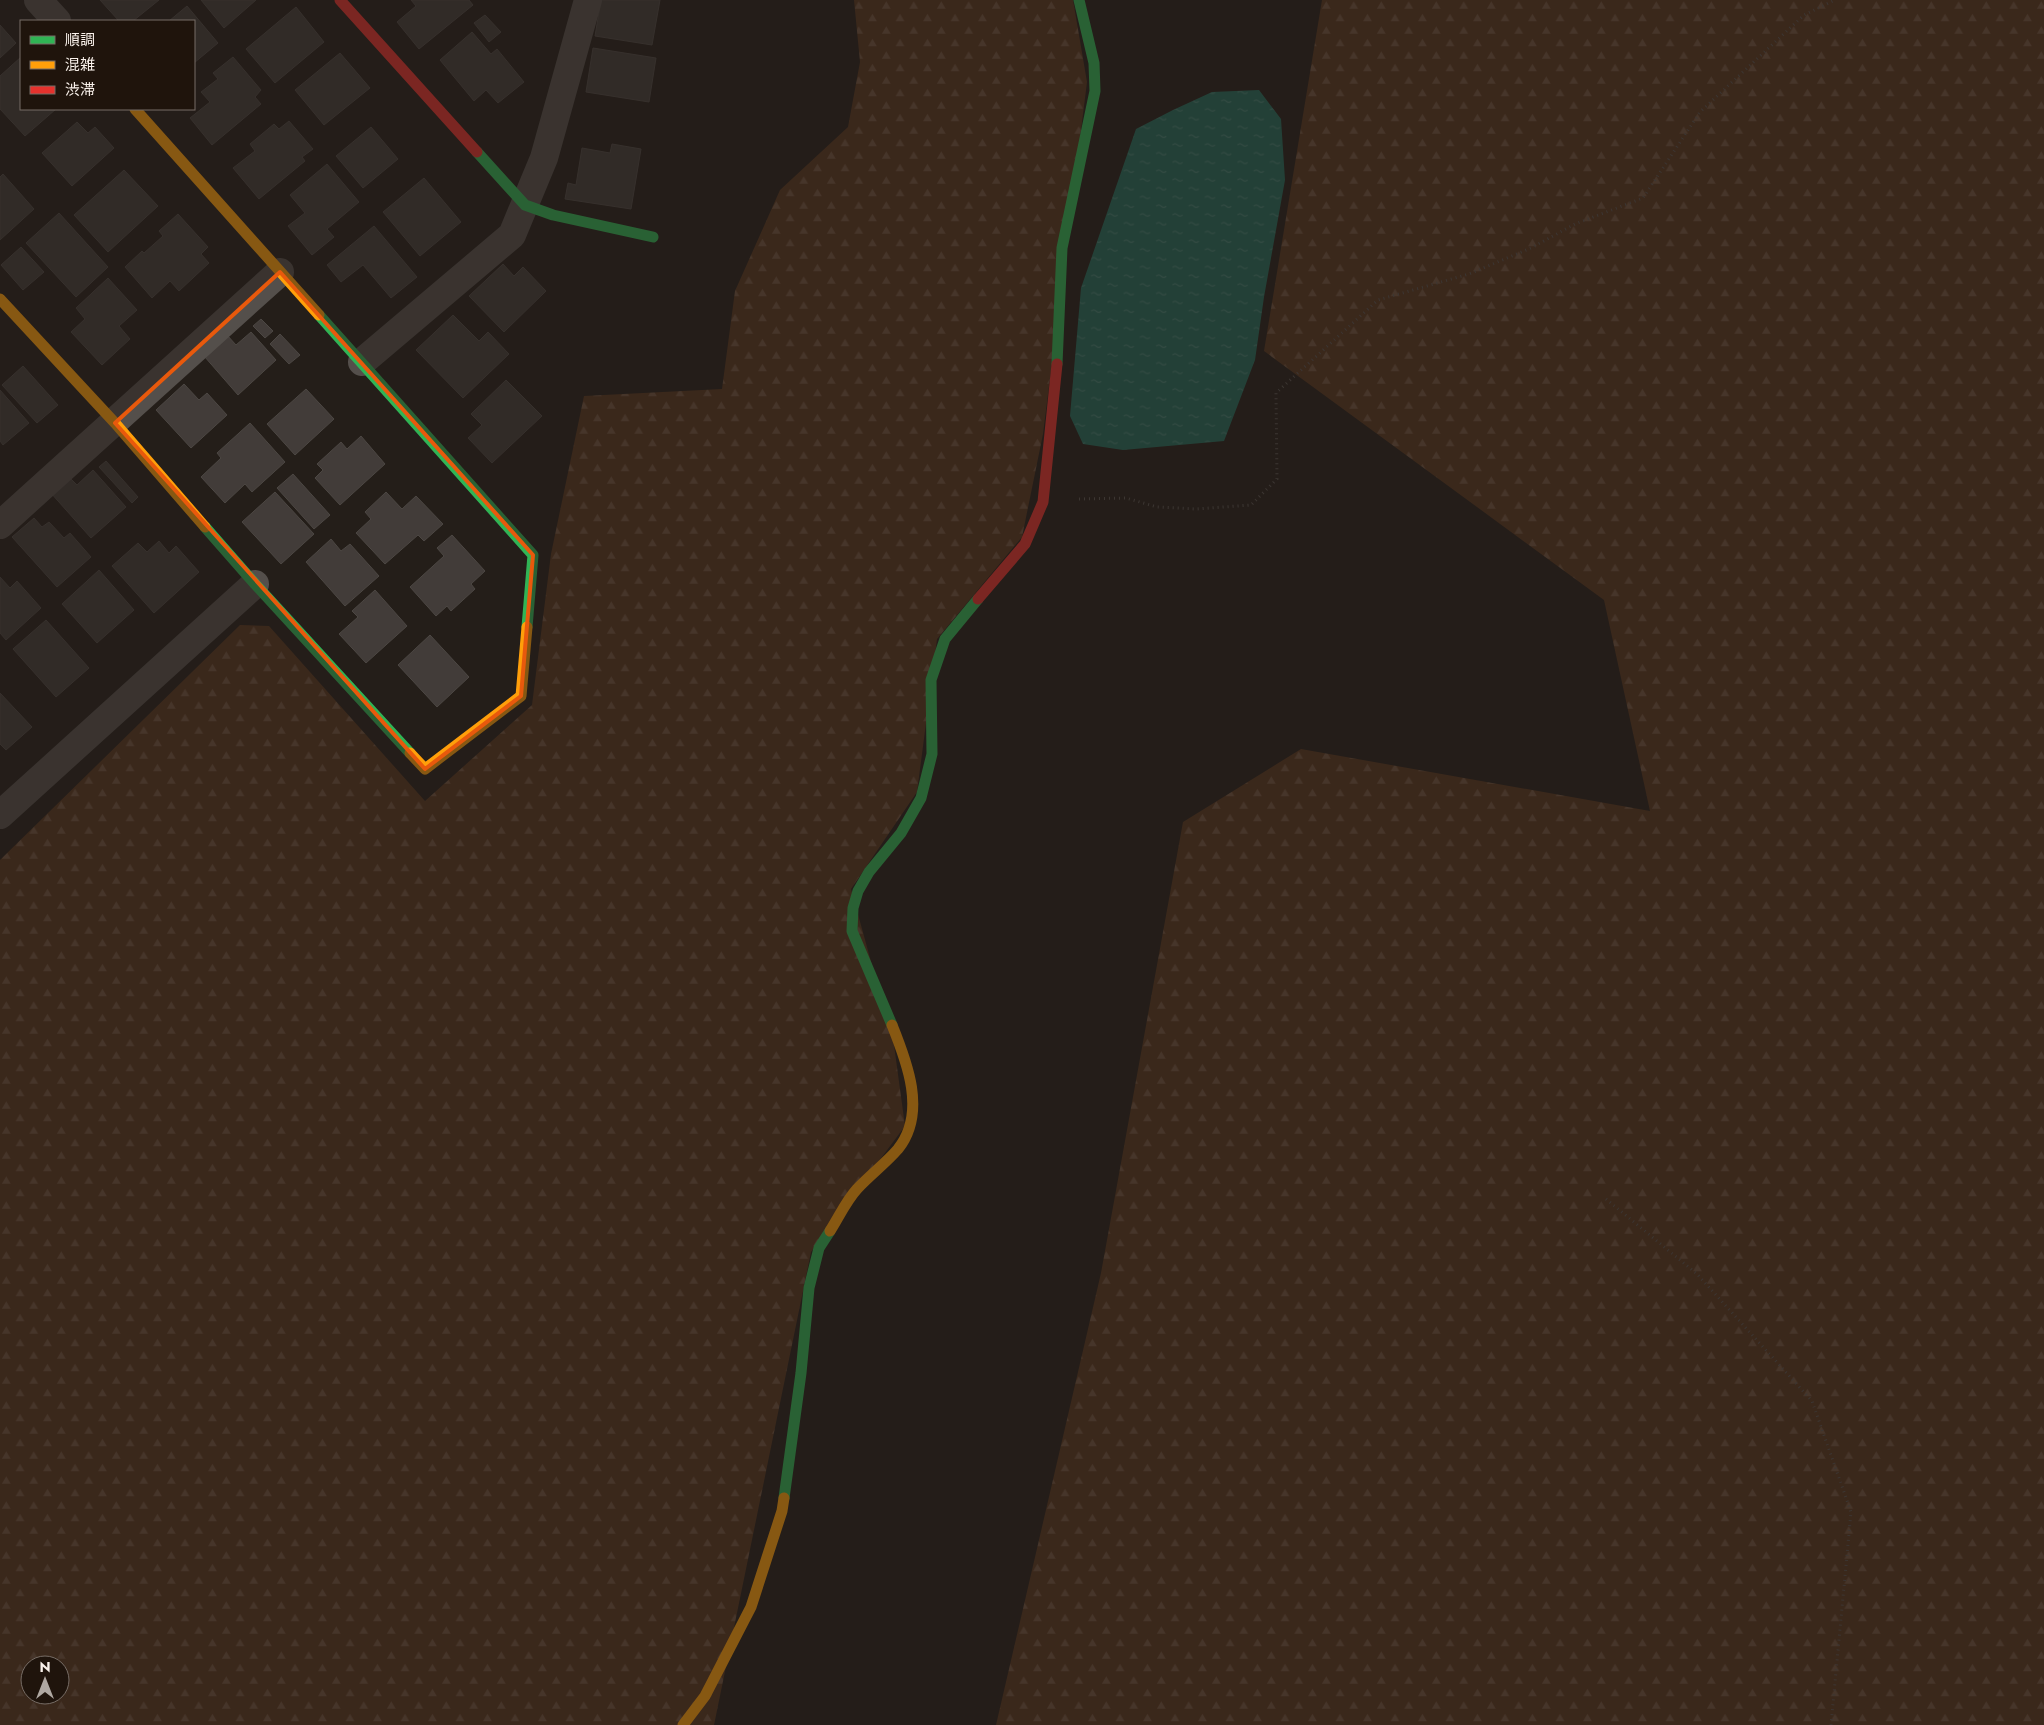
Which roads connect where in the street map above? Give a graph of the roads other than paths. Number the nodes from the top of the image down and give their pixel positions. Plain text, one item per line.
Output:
1 (38, 0) edge
2 (340, 0) edge
3 (588, 0) edge
4 (1079, 0) edge
5 (56, 20) edge
6 (136, 110) edge
7 (525, 204) junction
8 (653, 237) dead end
9 (280, 272) junction
10 (0, 299) edge
11 (362, 362) junction
12 (115, 423) junction
13 (0, 524) edge
14 (255, 584) junction
15 (0, 815) edge
16 (683, 1725) edge

1 - 5 street
2 - 7 street
3 - 7 street
4 - 16 street
6 - 9 street
7 - 8 street
7 - 11 street
9 - 11 street
9 - 12 street
10 - 12 street
11 - 14 street
12 - 13 street
12 - 14 street
14 - 15 street

